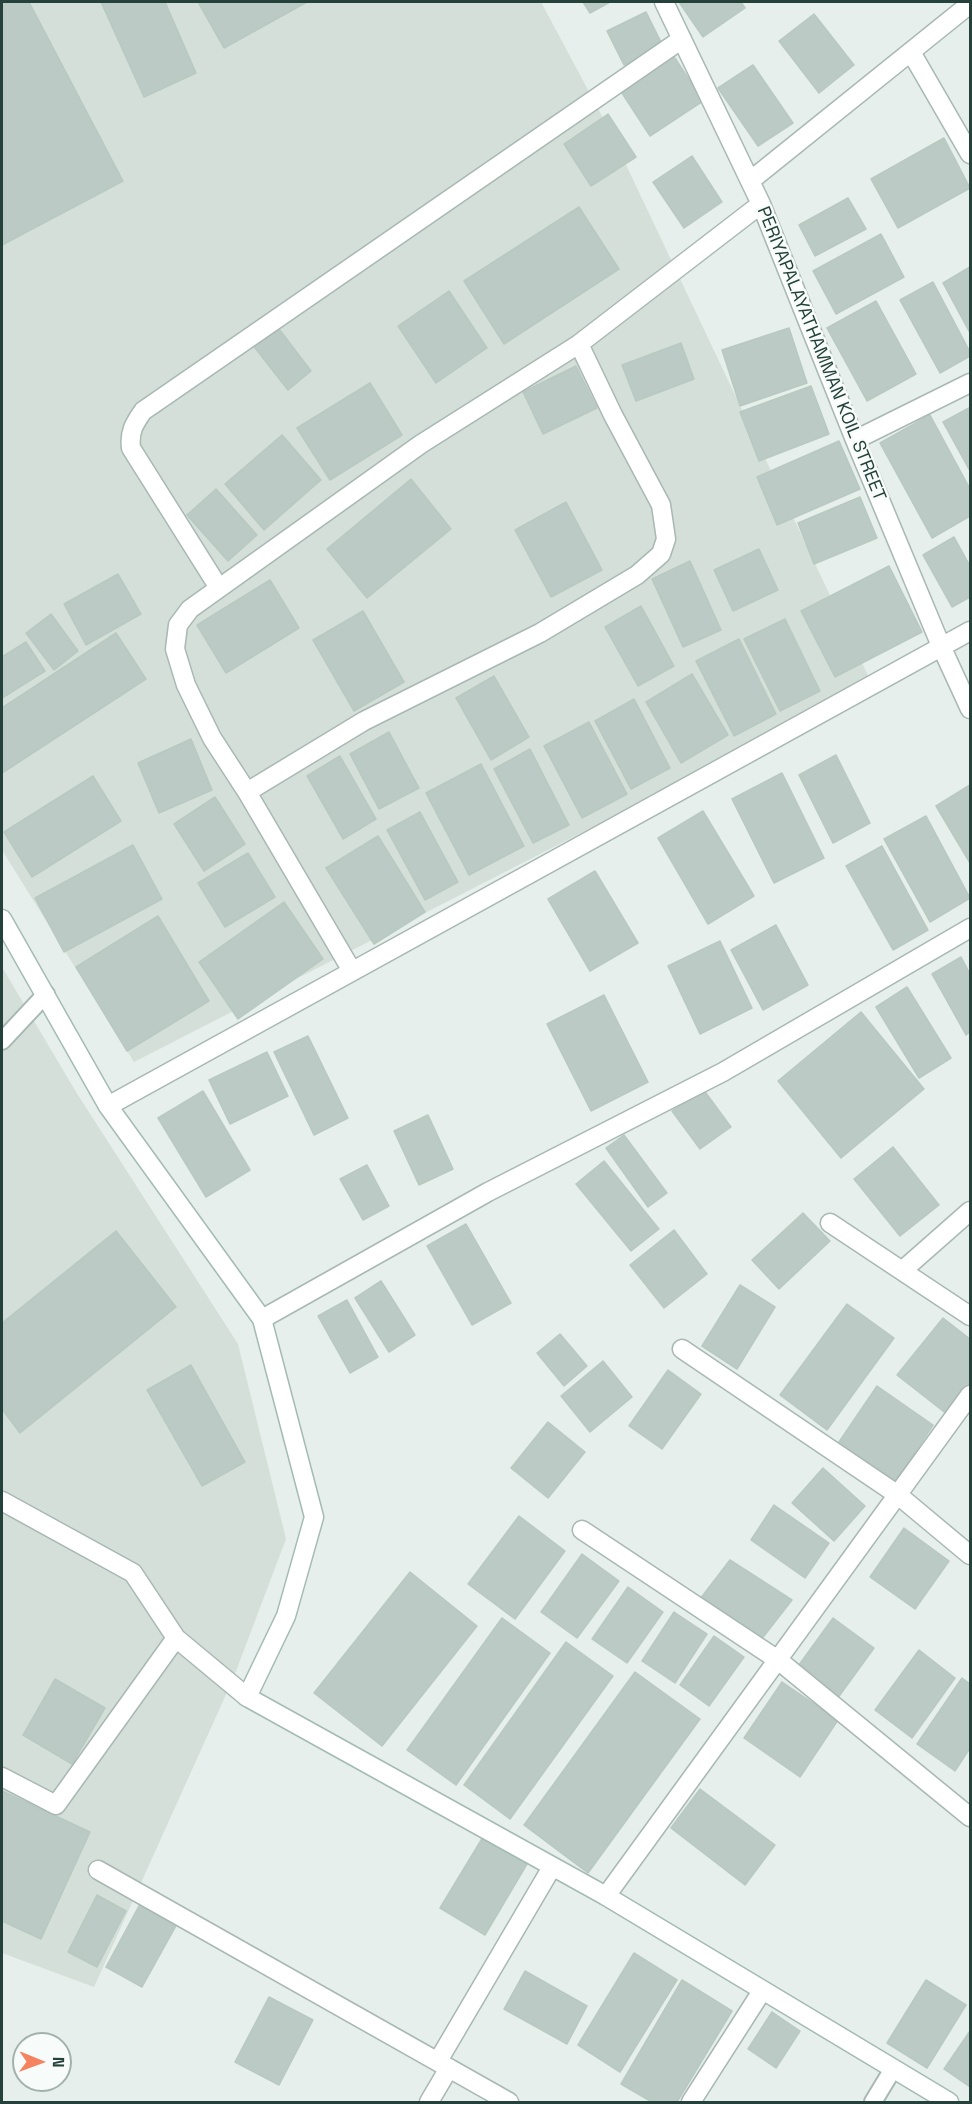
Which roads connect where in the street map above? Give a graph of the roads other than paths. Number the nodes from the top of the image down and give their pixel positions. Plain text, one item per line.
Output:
1 (664, 2) edge
2 (970, 4) edge
3 (682, 39) junction
4 (911, 52) junction
5 (970, 154) edge
6 (750, 181) junction
7 (761, 204) junction
8 (579, 344) junction
9 (970, 383) edge
10 (855, 440) junction
11 (219, 588) junction
12 (970, 631) edge
13 (941, 646) junction
14 (970, 709) edge
15 (247, 792) junction
16 (2, 919) edge
17 (970, 928) edge
18 (352, 971) junction
19 (46, 994) junction
20 (2, 1041) edge
21 (108, 1106) junction
22 (970, 1211) edge
23 (830, 1223) dead end
24 (903, 1270) junction
25 (970, 1316) edge
26 (261, 1319) junction
27 (682, 1348) dead end
28 (970, 1395) edge
29 (898, 1495) junction
30 (2, 1501) edge
31 (582, 1530) dead end
32 (970, 1555) edge
33 (176, 1638) junction
34 (778, 1660) junction
35 (247, 1697) junction
36 (2, 1777) edge
37 (970, 1817) edge
38 (552, 1867) junction
39 (98, 1870) dead end
40 (606, 1896) junction
41 (762, 1990) junction
42 (444, 2064) junction
43 (893, 2069) junction
44 (429, 2103) edge
45 (509, 2103) edge
46 (691, 2103) edge
47 (873, 2103) edge
48 (949, 2103) edge

1 - 3 street, PERIYAPALAYATHAMMAN KOIL STREET
2 - 4 street
3 - 6 street, PERIYAPALAYATHAMMAN KOIL STREET
3 - 11 street
4 - 5 street
4 - 6 street
6 - 7 street, PERIYAPALAYATHAMMAN KOIL STREET
7 - 8 street
7 - 10 street, PERIYAPALAYATHAMMAN KOIL STREET
8 - 11 street
8 - 15 street
9 - 10 street
10 - 13 street, PERIYAPALAYATHAMMAN KOIL STREET
11 - 15 street
12 - 13 street
13 - 14 street, PERIYAPALAYATHAMMAN KOIL STREET
13 - 18 street
15 - 18 street
16 - 19 street
17 - 26 street
18 - 21 street
19 - 20 lane
19 - 21 street
21 - 26 street
22 - 24 street
23 - 24 street
24 - 25 street
26 - 35 street
27 - 29 street
28 - 29 street
29 - 32 street
29 - 34 street
30 - 33 street
31 - 34 street
33 - 35 street
33 - 36 street
34 - 37 street
34 - 40 street
35 - 38 street
38 - 40 street
38 - 42 street
39 - 42 street
40 - 41 street
41 - 43 street
41 - 46 street
42 - 44 street
42 - 45 street
43 - 47 lane
43 - 48 street

